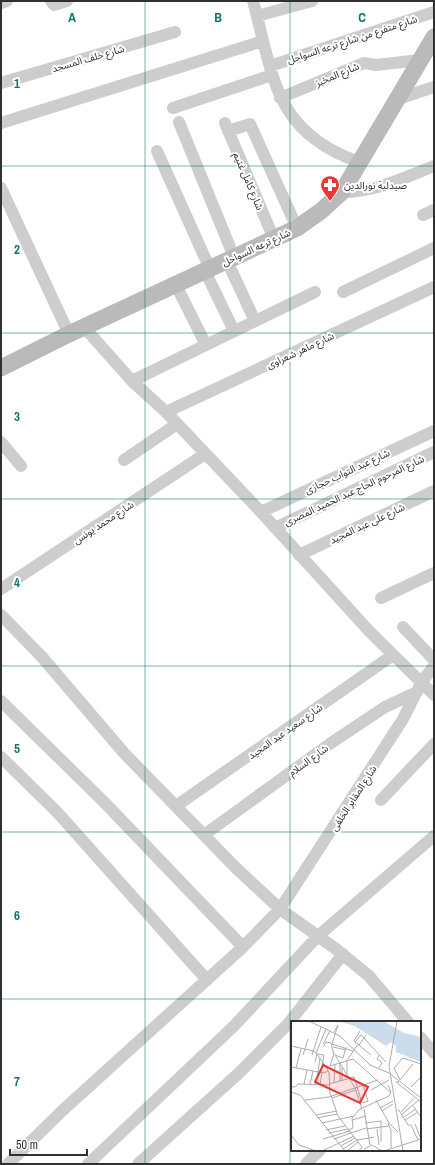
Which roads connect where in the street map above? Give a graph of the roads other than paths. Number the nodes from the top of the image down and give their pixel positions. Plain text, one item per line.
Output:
1 (7, 1) edge
2 (51, 1) edge
3 (66, 1) edge
4 (253, 1) edge
5 (312, 1) edge
6 (1, 3) edge
7 (434, 12) edge
8 (257, 16) junction
9 (175, 32) dead end
10 (434, 38) edge
11 (264, 41) junction
12 (420, 60) junction
13 (271, 71) junction
14 (1, 83) edge
15 (434, 87) edge
16 (280, 98) junction
17 (395, 100) junction
18 (173, 108) dead end
19 (179, 122) dead end
20 (1, 123) edge
21 (157, 151) dead end
22 (359, 162) junction
23 (434, 166) edge
24 (1, 188) edge
25 (342, 192) junction
26 (434, 210) edge
27 (423, 215) dead end
28 (297, 228) junction
29 (274, 239) junction
30 (434, 248) edge
31 (231, 259) junction
32 (208, 270) junction
33 (176, 284) junction
34 (434, 288) edge
35 (315, 292) dead end
36 (343, 292) dead end
37 (255, 321) junction
38 (77, 330) junction
39 (234, 331) junction
40 (206, 345) junction
41 (1, 368) edge
42 (132, 381) junction
43 (166, 412) junction
44 (177, 424) junction
45 (434, 431) edge
46 (1, 442) edge
47 (434, 452) edge
48 (205, 454) junction
49 (124, 460) dead end
50 (21, 466) dead end
51 (434, 491) edge
52 (261, 512) junction
53 (275, 528) junction
54 (299, 555) junction
55 (434, 573) edge
56 (1, 588) edge
57 (381, 598) dead end
58 (1, 615) edge
59 (403, 627) dead end
60 (393, 655) junction
61 (434, 660) edge
62 (434, 666) edge
63 (419, 688) junction
64 (434, 695) edge
65 (1, 701) edge
66 (434, 744) edge
67 (1, 757) edge
68 (381, 800) dead end
69 (176, 806) junction
70 (204, 835) junction
71 (434, 836) edge
72 (280, 909) junction
73 (318, 936) junction
74 (243, 947) junction
75 (343, 954) junction
76 (207, 980) junction
77 (407, 1021) edge
78 (319, 1151) edge
79 (8, 1164) edge
80 (88, 1164) edge
81 (138, 1164) edge
82 (306, 1164) edge

1 - 6 street
2 - 3 street
4 - 8 street
5 - 8 street
7 - 13 street, شارع متفرع من شارع ترعه السواحل
8 - 11 street
9 - 14 street, شارع خلف المسجد
10 - 12 main road, شارع ترعه السواحل
11 - 13 street
11 - 20 street
12 - 16 street, شارع المخبز
12 - 17 main road, شارع ترعه السواحل
13 - 16 street
13 - 18 street, شارع متفرع من شارع ترعه السواحل
15 - 17 street
16 - 22 street
17 - 22 main road, شارع ترعه السواحل
19 - 31 street
21 - 32 street
22 - 25 main road, شارع ترعه السواحل
23 - 25 street
24 - 38 street
25 - 28 main road, شارع ترعه السواحل
26 - 27 street
28 - 29 main road, شارع ترعه السواحل
28 - 29 street, شارع كامل غنيم
29 - 31 main road, شارع ترعه السواحل
30 - 36 street
31 - 32 main road, شارع ترعه السواحل
31 - 37 street
32 - 33 main road, شارع ترعه السواحل
32 - 39 street
33 - 38 main road, شارع ترعه السواحل
33 - 40 street
34 - 43 street, شارع ماهر شعراوى
35 - 37 street
37 - 39 street
38 - 41 main road, شارع ترعه السواحل
38 - 42 street
39 - 40 street
40 - 42 street
42 - 43 street
43 - 44 street
44 - 48 street
44 - 49 street
45 - 52 street, شارع عبد التواب حجازى
46 - 50 street
47 - 53 street, شارع المرحوم الحاج عبد الحميد المصرى
48 - 52 street
48 - 56 street, شارع محمد يونس
51 - 54 street, شارع على عبد المجيد
52 - 53 street
53 - 54 street
54 - 60 street
55 - 57 street
58 - 69 street
59 - 61 street
60 - 63 street
60 - 69 street, شارع سعيد عبد المجيد
62 - 63 street, شارع المقابر الخلفى
63 - 64 street
63 - 70 street, شارع السلام
63 - 72 street, شارع المقابر الخلفى
65 - 74 street
66 - 68 street
67 - 76 street
69 - 70 street
70 - 72 street
71 - 73 street
72 - 73 street
72 - 74 street, شارع المقابر الخلفى
73 - 75 street
73 - 80 street
74 - 76 street, شارع المقابر الخلفى
75 - 77 street
75 - 81 street
76 - 79 street, شارع المقابر الخلفى
78 - 82 street

